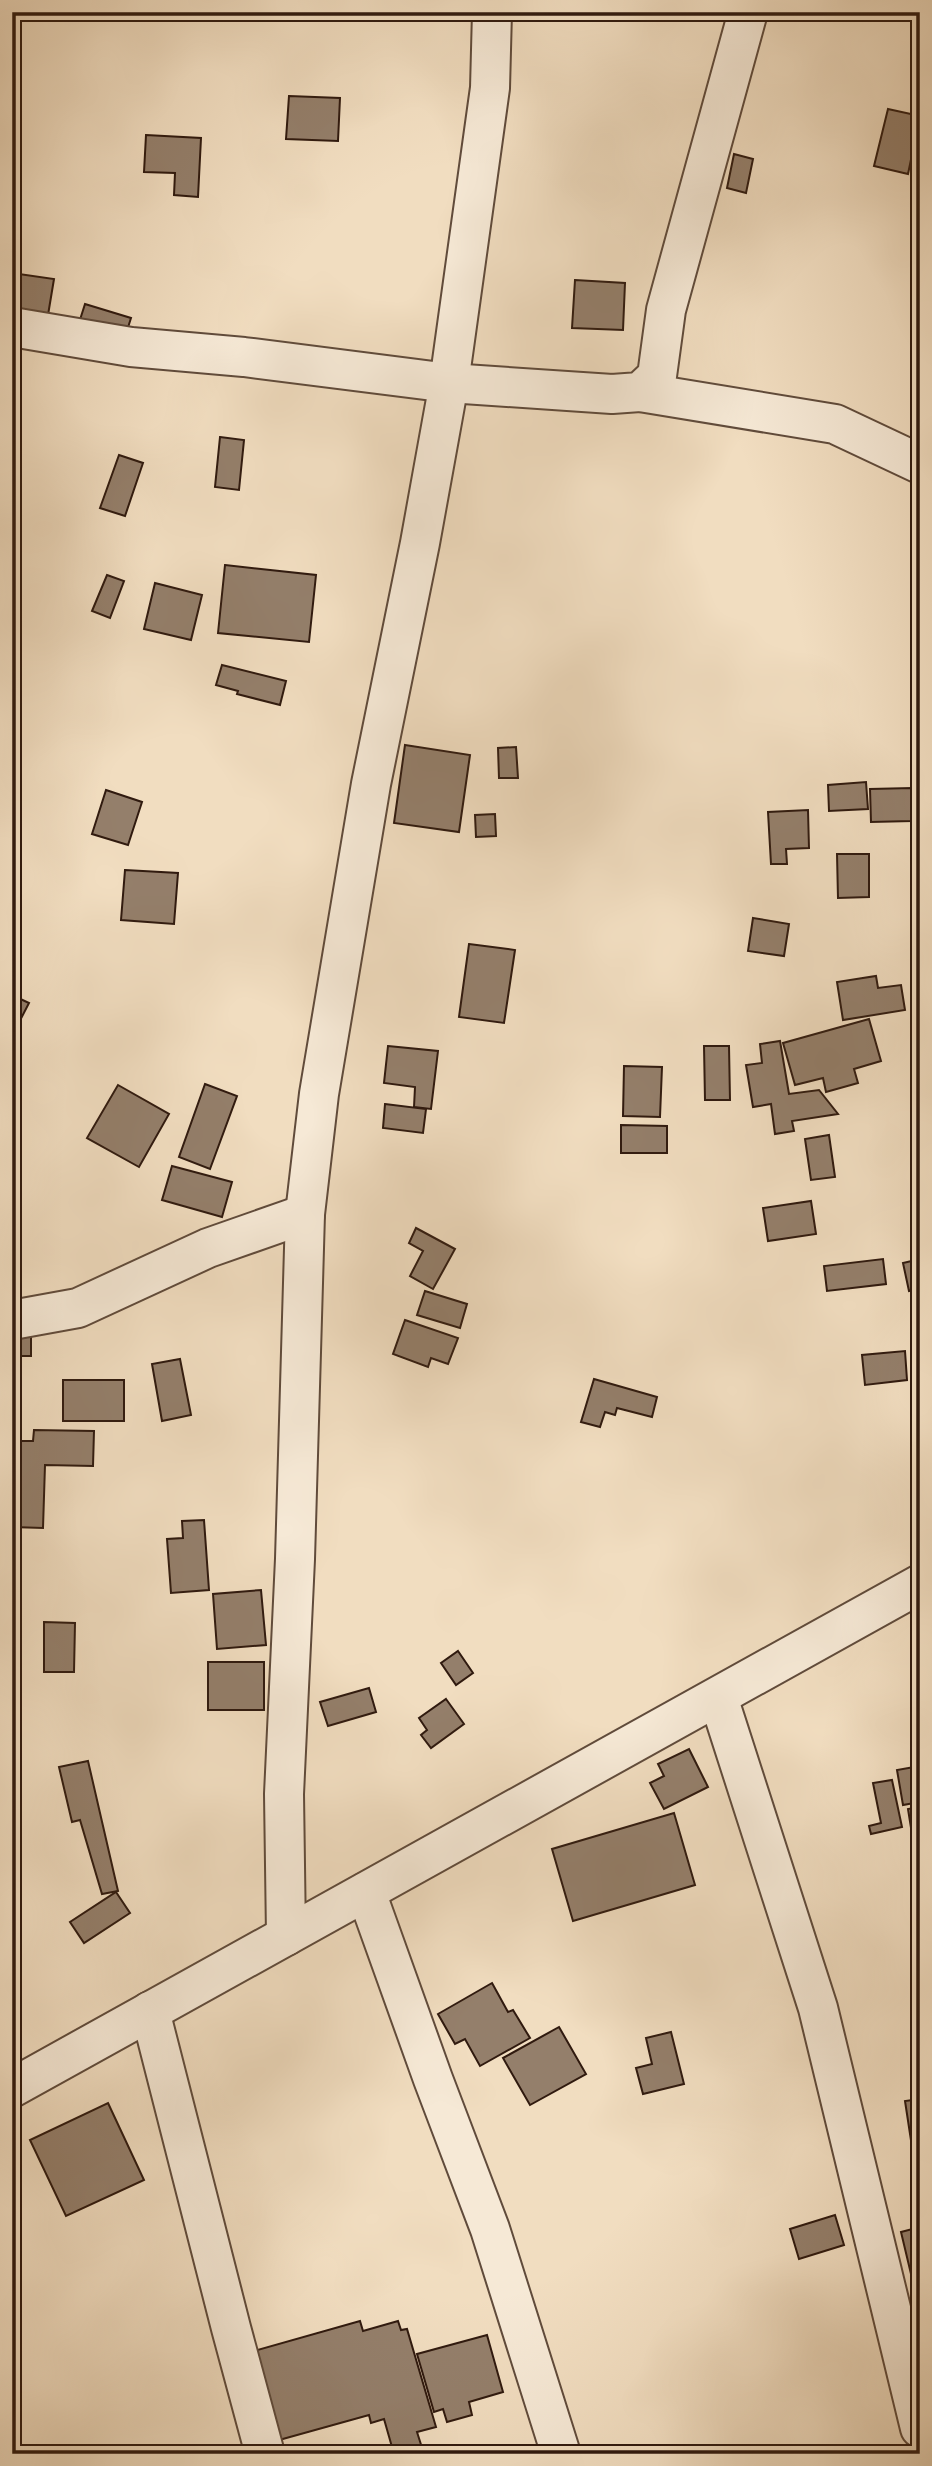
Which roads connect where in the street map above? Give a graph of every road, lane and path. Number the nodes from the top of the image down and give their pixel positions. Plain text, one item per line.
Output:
1 (492, 12) edge
2 (748, 12) edge
3 (12, 327) edge
4 (449, 383) junction
5 (640, 392) junction
6 (920, 464) edge
7 (305, 1214) junction
8 (12, 1320) edge
9 (920, 1584) edge
10 (718, 1697) junction
11 (366, 1892) junction
12 (286, 1936) junction
13 (150, 2011) junction
14 (12, 2088) edge
15 (920, 2428) edge
16 (265, 2454) edge
17 (561, 2454) edge

1 - 4 street
2 - 5 street
3 - 4 street
4 - 5 street
4 - 7 street
5 - 6 street
7 - 8 street
7 - 12 street
9 - 10 street
10 - 11 street
10 - 15 street
11 - 12 street
11 - 17 street
12 - 13 street
13 - 14 street
13 - 16 street

